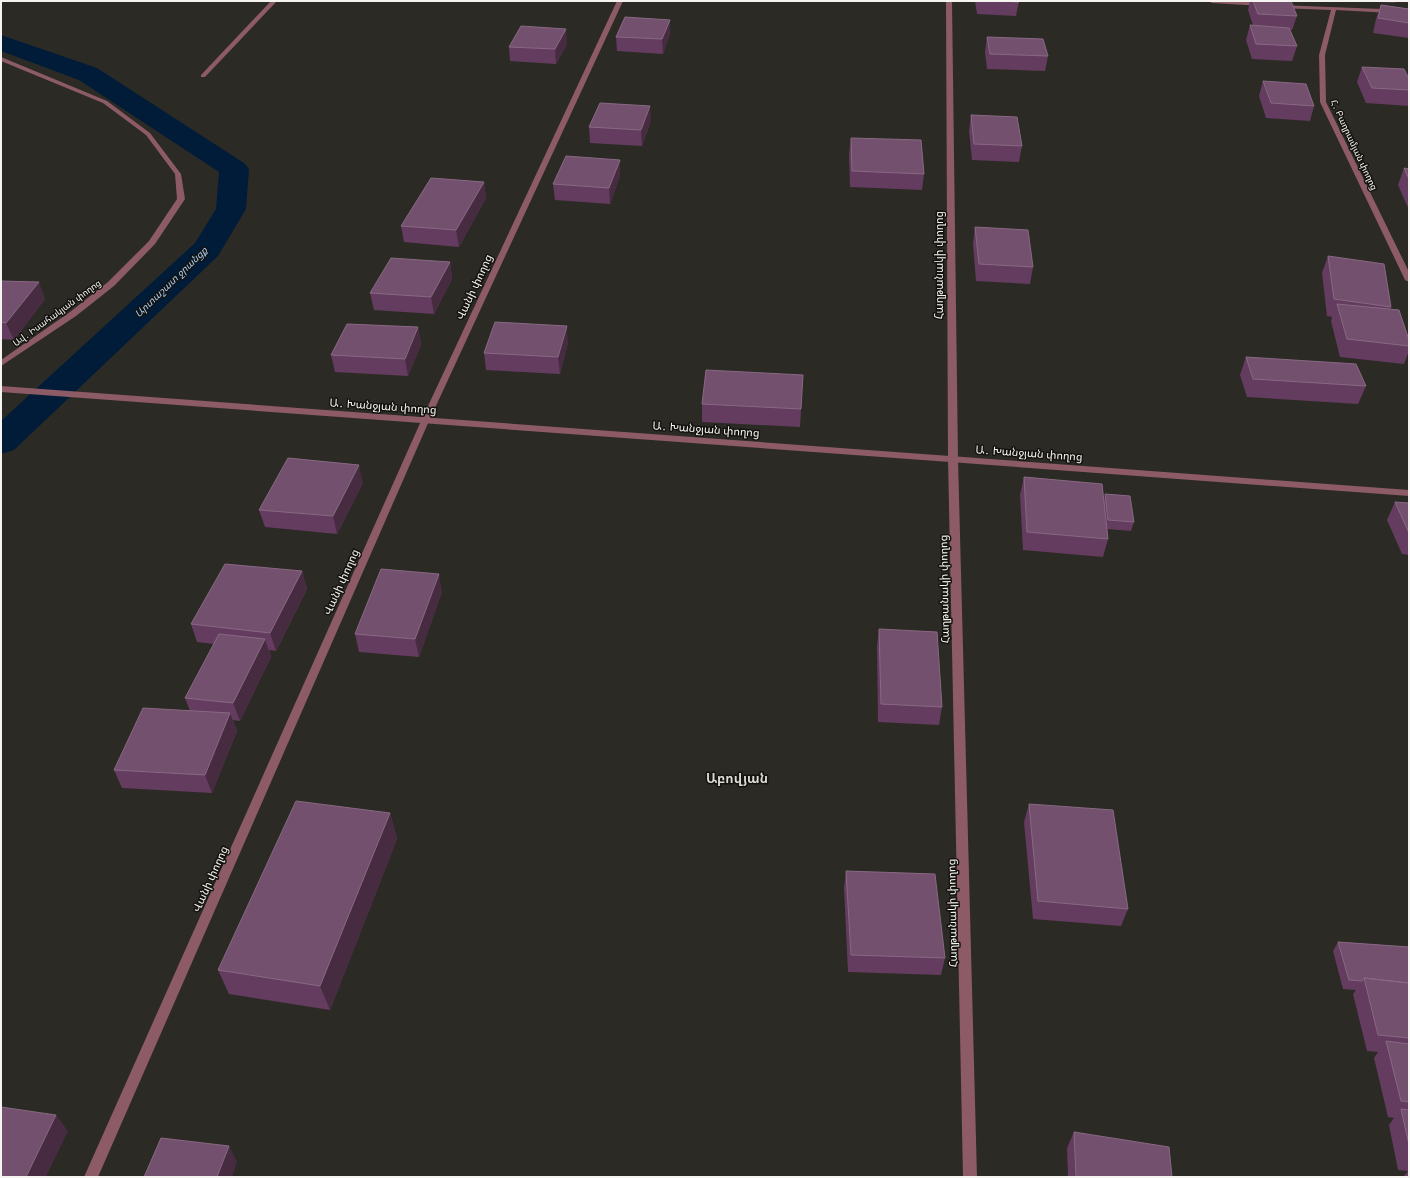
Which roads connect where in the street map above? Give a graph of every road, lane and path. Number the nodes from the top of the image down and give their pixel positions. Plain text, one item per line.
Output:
1 (274, 1) edge
2 (620, 1) edge
3 (949, 1) edge
4 (1212, 1) edge
5 (1334, 9) junction
6 (1409, 12) edge
7 (1, 59) edge
8 (203, 76) dead end
9 (1409, 280) edge
10 (1, 364) edge
11 (1, 389) edge
12 (425, 421) junction
13 (953, 459) junction
14 (1409, 493) edge
15 (91, 1177) edge
16 (970, 1177) edge

1 - 8 street
2 - 12 street, Վանի փողոց
3 - 13 street, Հաղթանակի փողոց
4 - 5 street
5 - 6 street
5 - 9 street, Հ․ Բաղրամյան փողոց
7 - 10 street, Ավ․ Իսահակյան փողոց
11 - 12 street, Ա․ Խանջյան փողոց
12 - 13 street, Ա․ Խանջյան փողոց
12 - 15 street, Վանի փողոց
13 - 14 street, Ա․ Խանջյան փողոց
13 - 16 street, Հաղթանակի փողոց

